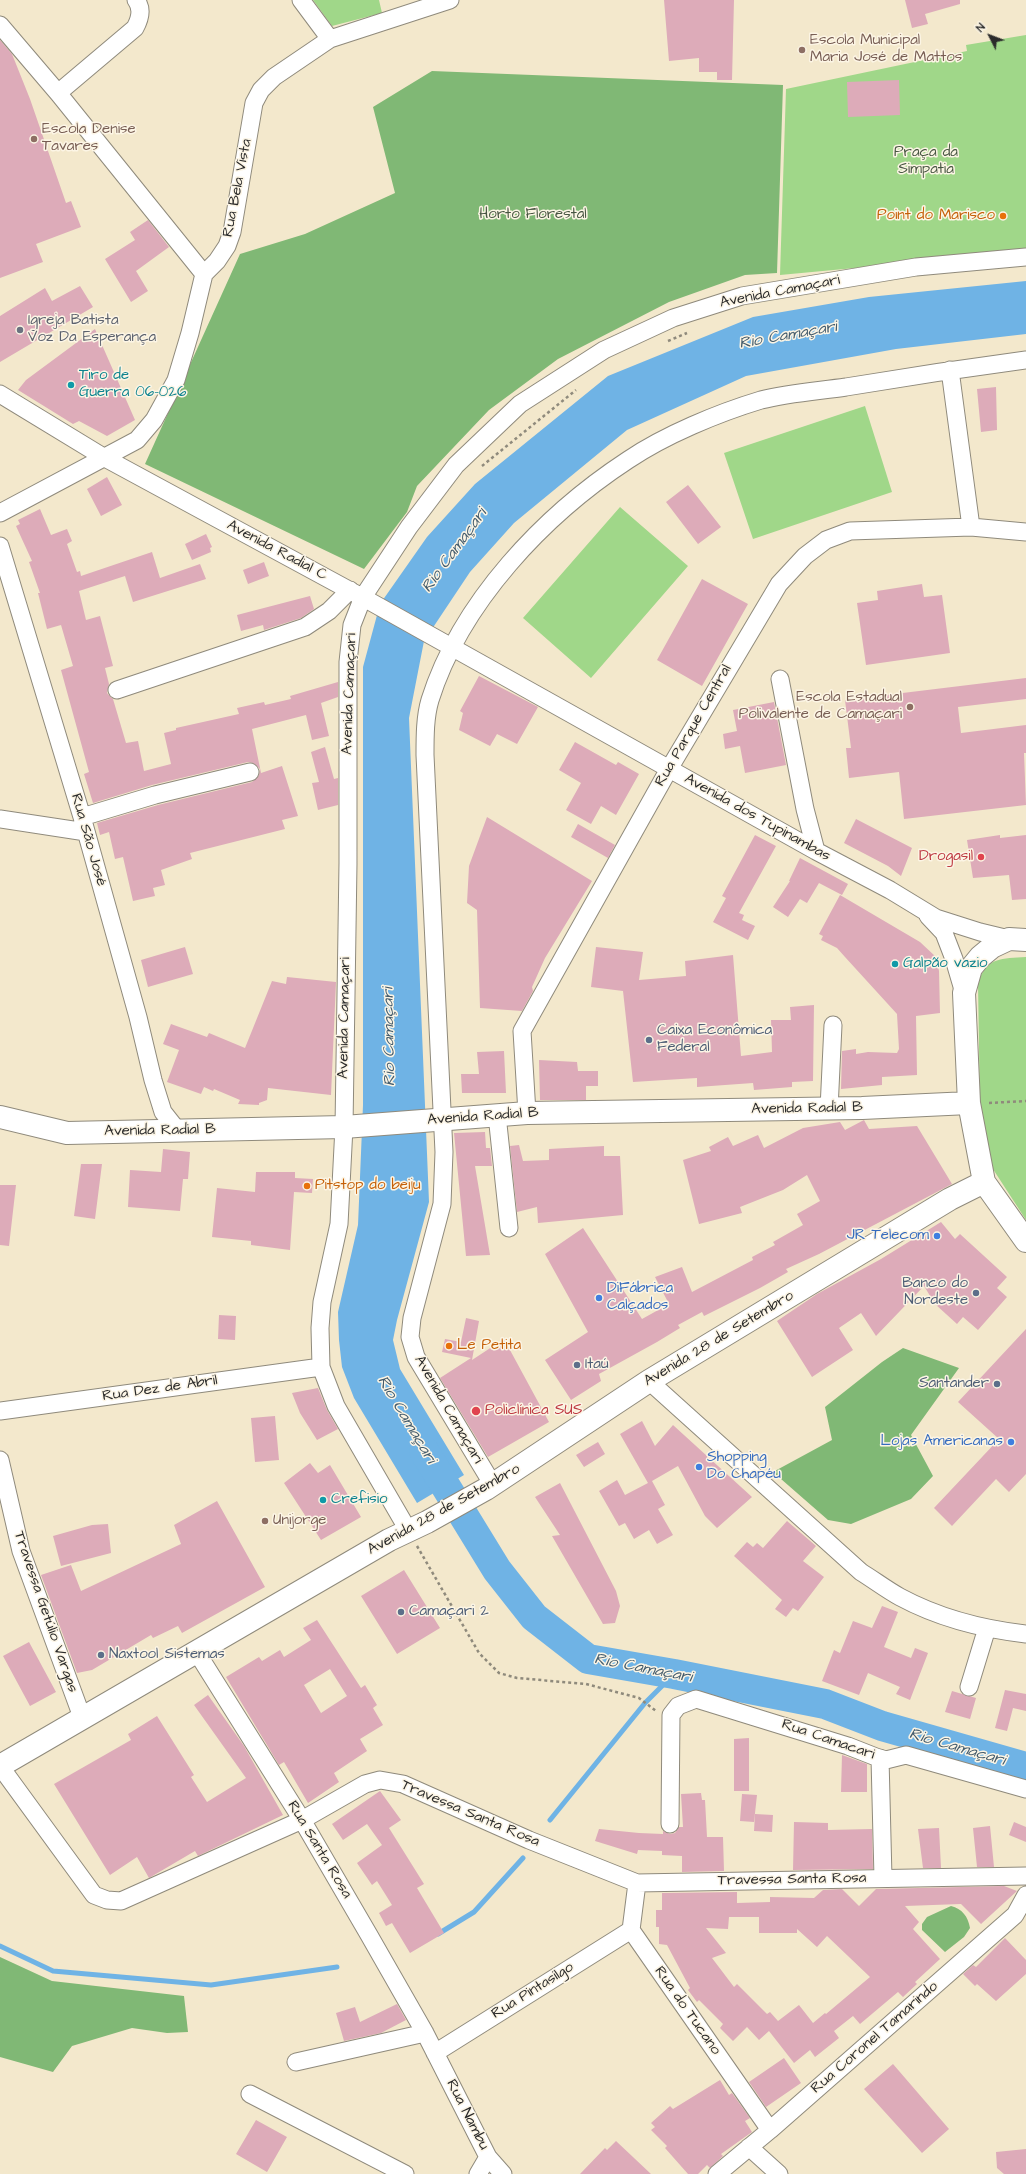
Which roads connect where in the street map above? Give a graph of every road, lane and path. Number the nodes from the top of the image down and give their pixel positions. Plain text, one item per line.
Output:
1 (136, 0) edge
2 (301, 0) edge
3 (450, 0) edge
4 (407, 6) edge
5 (0, 25) edge
6 (330, 39) junction
7 (58, 93) junction
8 (1026, 257) edge
9 (204, 274) junction
10 (690, 331) dead end
11 (661, 344) dead end
12 (1026, 360) edge
13 (950, 370) junction
14 (578, 388) dead end
15 (0, 394) edge
16 (105, 458) junction
17 (480, 467) dead end
18 (0, 513) edge
19 (971, 527) junction
20 (1026, 532) edge
21 (0, 546) edge
22 (363, 598) junction
23 (451, 647) junction
24 (780, 679) dead end
25 (117, 690) dead end
26 (669, 769) junction
27 (250, 772) dead end
28 (0, 819) edge
29 (84, 824) junction
30 (816, 851) junction
31 (920, 907) junction
32 (1017, 939) edge
33 (964, 993) junction
34 (833, 1025) dead end
35 (1026, 1101) edge
36 (969, 1103) junction
37 (829, 1109) junction
38 (527, 1113) junction
39 (497, 1116) junction
40 (0, 1117) edge
41 (436, 1121) junction
42 (349, 1126) junction
43 (178, 1131) junction
44 (984, 1182) junction
45 (509, 1228) dead end
46 (1026, 1241) edge
47 (321, 1367) junction
48 (649, 1381) junction
49 (0, 1411) edge
50 (0, 1460) edge
51 (486, 1489) junction
52 (418, 1526) junction
53 (987, 1628) junction
54 (1026, 1634) edge
55 (196, 1651) junction
56 (969, 1687) dead end
57 (674, 1711) junction
58 (82, 1718) junction
59 (880, 1758) junction
60 (0, 1766) edge
61 (1026, 1789) edge
62 (302, 1820) junction
63 (670, 1824) dead end
64 (1026, 1876) edge
65 (883, 1878) junction
66 (637, 1883) junction
67 (1026, 1895) edge
68 (1021, 1918) edge
69 (631, 1930) junction
70 (425, 2033) junction
71 (435, 2052) junction
72 (296, 2062) dead end
73 (250, 2094) dead end
74 (770, 2130) junction
75 (749, 2147) junction
76 (488, 2157) junction
77 (405, 2174) edge
78 (478, 2174) edge
79 (503, 2174) edge
80 (717, 2174) edge
81 (779, 2174) edge

1 - 7 street
2 - 6 street
3 - 4 street, Rua Bela Vista
4 - 6 street, Rua Bela Vista
5 - 7 street
6 - 9 street, Rua Bela Vista
7 - 9 street
8 - 22 street, Avenida Camaçari
9 - 16 street
10 - 11 path
12 - 13 street, Avenida Camaçari
13 - 19 street
13 - 23 street, Avenida Camaçari
14 - 17 path
15 - 16 street, Avenida Radial C
16 - 18 street
16 - 22 street, Avenida Radial C
19 - 20 street, Rua Parque Central
19 - 26 street, Rua Parque Central
21 - 29 street, Rua São José
22 - 23 street, Avenida Radial C
22 - 25 street
22 - 42 street, Avenida Camaçari
23 - 26 street, Avenida dos Tupinambas
23 - 41 street, Avenida Camaçari
24 - 30 street
26 - 30 street, Avenida dos Tupinambas
26 - 38 street, Rua Parque Central
27 - 29 street
28 - 29 street
29 - 43 street, Rua São José
30 - 31 street, Avenida dos Tupinambas
31 - 32 street, Avenida dos Tupinambas
31 - 33 street, Avenida dos Tupinambas
32 - 33 main road
33 - 36 main road
34 - 37 street
35 - 36 path
36 - 37 main road, Avenida Radial B
36 - 44 main road
37 - 38 main road, Avenida Radial B
38 - 39 main road, Avenida Radial B
39 - 41 main road, Avenida Radial B
39 - 45 street
40 - 43 main road, Avenida Radial B
41 - 42 main road, Avenida Radial B
41 - 51 street, Avenida Camaçari
42 - 43 main road, Avenida Radial B
42 - 47 street, Avenida Camaçari
44 - 46 main road
44 - 48 main road, Avenida 28 de Setembro
47 - 49 street, Rua Dez de Abril
47 - 52 street, Avenida Camaçari
48 - 51 main road, Avenida 28 de Setembro
48 - 53 street
50 - 58 street, Travessa Getúlio Vargas
51 - 52 main road, Avenida 28 de Setembro
52 - 55 main road, Avenida 28 de Setembro
52 - 57 path
53 - 54 street
53 - 56 street
55 - 58 main road, Avenida 28 de Setembro
55 - 62 street, Rua Santa Rosa
57 - 59 street, Rua Camacari
57 - 63 street
58 - 60 main road, Avenida 28 de Setembro
59 - 61 street, Rua Camacari
59 - 65 street
60 - 62 street, Travessa Santa Rosa
62 - 66 street, Travessa Santa Rosa
62 - 70 street, Rua Santa Rosa
64 - 65 street, Travessa Santa Rosa
65 - 66 street, Travessa Santa Rosa
66 - 69 street
67 - 68 street, Rua Coronel Tamarindo
68 - 74 street, Rua Coronel Tamarindo
69 - 71 street, Rua Pintasilgo
69 - 74 street, Rua do Tucano
70 - 71 street, Rua Santa Rosa
70 - 72 street
71 - 76 street, Rua Nambu
73 - 77 street
74 - 75 street, Rua Coronel Tamarindo
75 - 80 street, Rua Coronel Tamarindo
75 - 81 street
76 - 78 street
76 - 79 street, Rua Nambu

